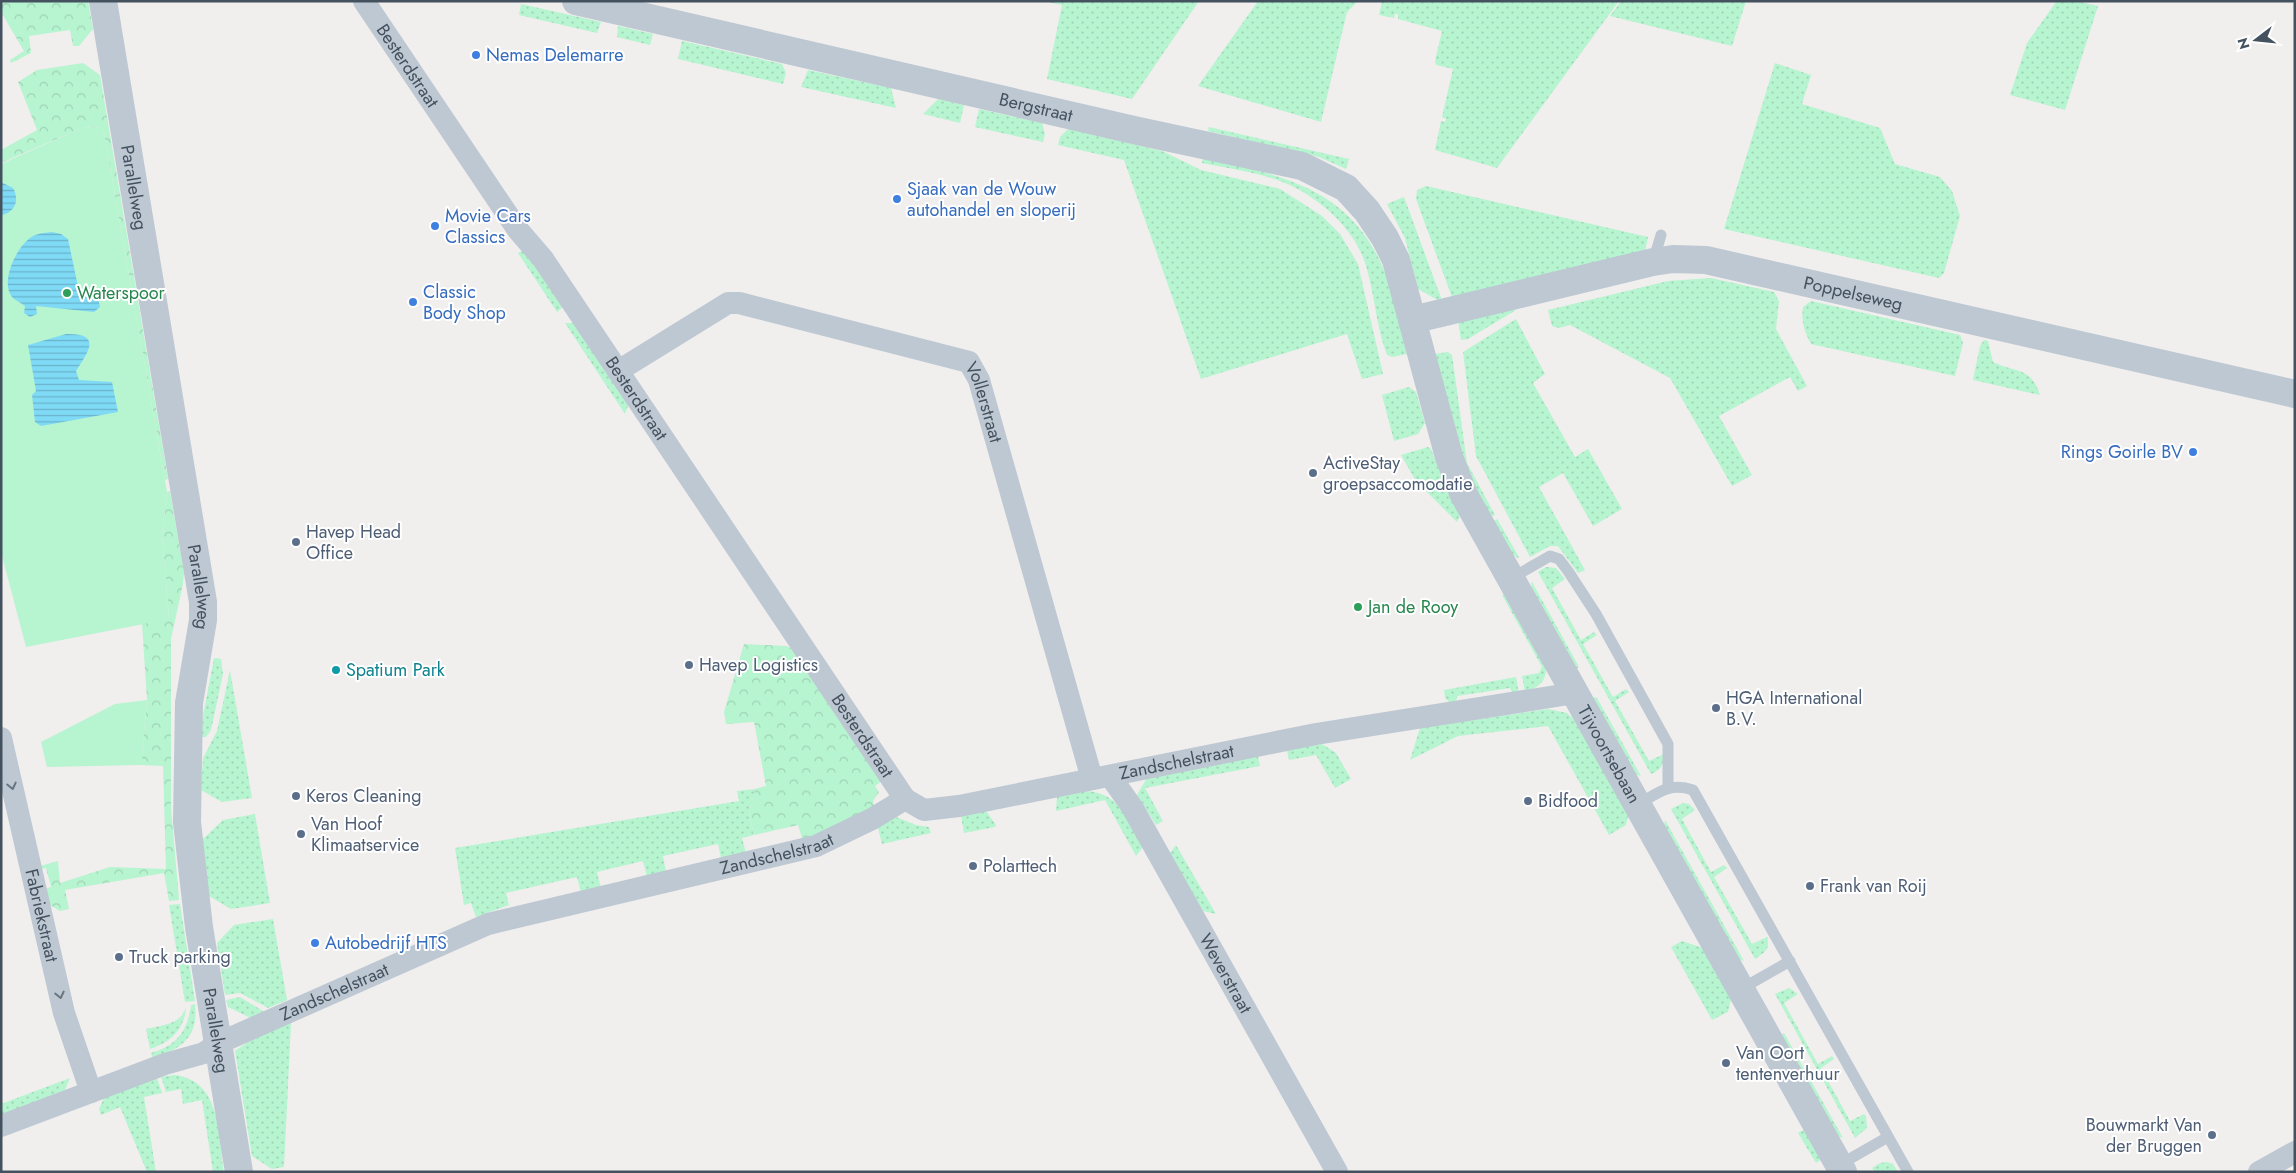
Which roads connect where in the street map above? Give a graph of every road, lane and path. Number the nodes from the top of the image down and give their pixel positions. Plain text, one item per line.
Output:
1 (103, 1) edge
2 (364, 1) edge
3 (576, 1) edge
4 (1661, 235) dead end
5 (1654, 262) junction
6 (1412, 320) junction
7 (618, 371) junction
8 (2295, 394) edge
9 (1510, 579) junction
10 (1575, 693) junction
11 (1, 738) edge
12 (1101, 777) junction
13 (1668, 787) junction
14 (905, 799) junction
15 (1637, 805) junction
16 (1790, 961) junction
17 (1741, 989) junction
18 (219, 1043) junction
19 (91, 1092) junction
20 (1, 1126) edge
21 (1888, 1137) junction
22 (2292, 1159) edge
23 (1841, 1168) edge
24 (239, 1172) edge
25 (1337, 1172) edge
26 (1908, 1172) edge
27 (2259, 1172) edge

1 - 18 street, Parallelweg
2 - 7 street, Besterdstraat
3 - 6 street, Bergstraat
4 - 5 lane
5 - 6 street, Poppelseweg
5 - 8 street, Poppelseweg
6 - 9 street, Tijvoortsebaan
7 - 12 street, Vollerstraat
7 - 14 street, Besterdstraat
9 - 10 street, Tijvoortsebaan
9 - 13 lane
10 - 12 street, Zandschelstraat
10 - 15 street, Tijvoortsebaan
11 -> 19 street, Fabriekstraat
12 - 14 street, Zandschelstraat
12 - 25 street, Weverstraat
13 - 15 lane
13 - 16 lane
14 - 18 street, Zandschelstraat
15 - 17 street, Tijvoortsebaan
16 - 17 lane
16 - 21 lane
17 - 23 street, Tijvoortsebaan
18 - 19 street, Zandschelstraat
18 - 24 street, Parallelweg
19 - 20 street, Zandschelstraat
21 - 23 lane
21 - 26 lane
22 - 27 street

